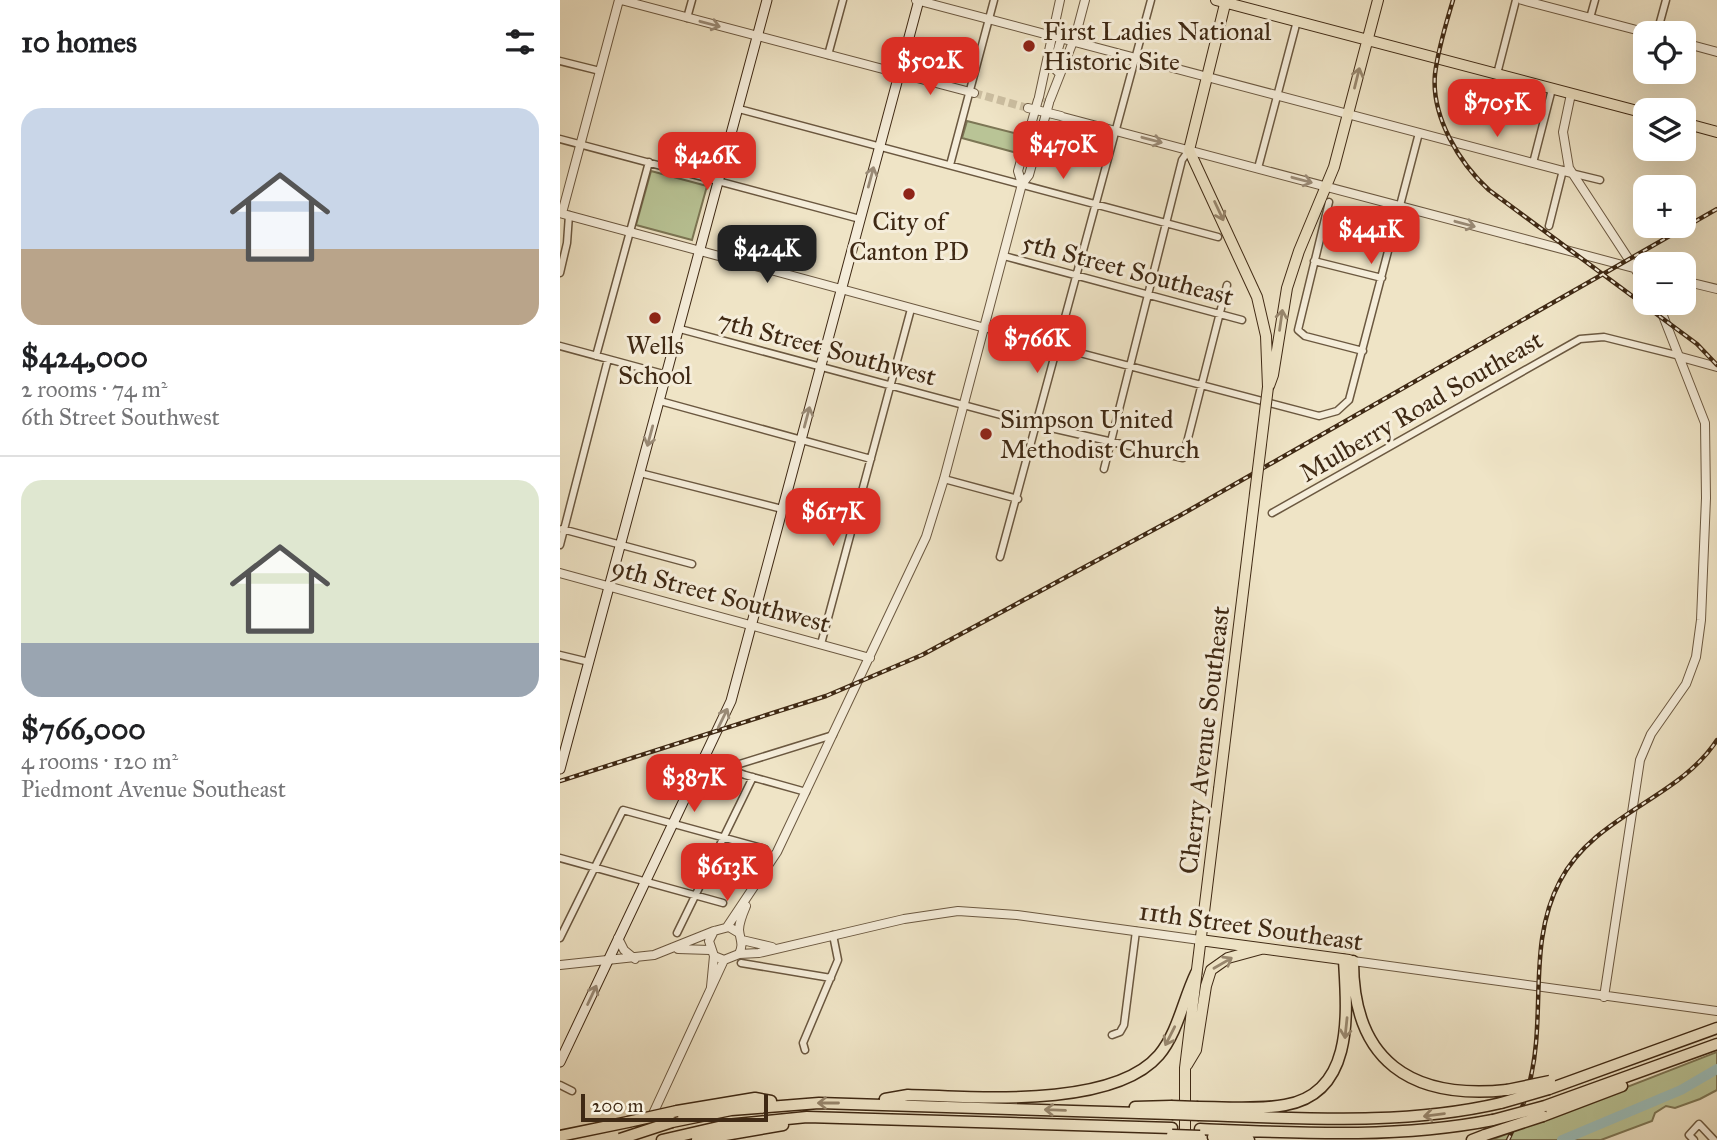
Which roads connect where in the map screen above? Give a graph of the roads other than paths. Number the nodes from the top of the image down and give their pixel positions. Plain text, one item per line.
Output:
1 (620, 0) edge
2 (692, 0) edge
3 (767, 0) edge
4 (843, 0) edge
5 (918, 0) edge
6 (994, 0) edge
7 (1060, 0) edge
8 (1085, 0) edge
9 (1151, 0) edge
10 (1378, 0) edge
11 (1516, 0) edge
12 (1523, 0) edge
13 (1595, 0) edge
14 (1666, 0) edge
15 (1223, 1) edge
16 (687, 18) junction
17 (1590, 18) junction
18 (989, 20) junction
19 (1297, 21) junction
20 (1660, 21) edge
21 (1633, 29) edge
22 (758, 37) junction
23 (1057, 38) junction
24 (1367, 40) junction
25 (1071, 41) junction
26 (1696, 46) edge
27 (1717, 52) edge
28 (828, 55) junction
29 (1135, 58) junction
30 (560, 61) edge
31 (600, 71) junction
32 (1058, 72) junction
33 (899, 73) junction
34 (1497, 74) junction
35 (1206, 78) junction
36 (1552, 89) junction
37 (971, 92) junction
38 (1571, 94) junction
39 (1277, 96) junction
40 (1041, 104) junction
41 (739, 109) junction
42 (1633, 110) edge
43 (1348, 115) junction
44 (1696, 125) edge
45 (1716, 128) edge
46 (1116, 131) junction
47 (1419, 134) junction
48 (560, 139) edge
49 (580, 144) junction
50 (880, 146) junction
51 (1189, 150) junction
52 (1023, 154) junction
53 (1034, 157) junction
54 (649, 162) junction
55 (1532, 163) junction
56 (950, 165) junction
57 (1258, 168) junction
58 (1567, 172) junction
59 (1600, 180) dead end
60 (719, 181) junction
61 (1022, 184) junction
62 (1328, 187) junction
63 (1329, 202) dead end
64 (1097, 204) junction
65 (1400, 206) junction
66 (564, 214) edge
67 (860, 219) junction
68 (1167, 223) junction
69 (1549, 226) dead end
70 (630, 232) junction
71 (1218, 237) dead end
72 (701, 252) junction
73 (1004, 256) junction
74 (1314, 261) junction
75 (1633, 267) edge
76 (1633, 268) edge
77 (560, 273) edge
78 (1078, 276) junction
79 (1381, 278) junction
80 (1696, 284) edge
81 (1227, 285) dead end
82 (1717, 289) edge
83 (841, 290) junction
84 (1149, 295) junction
85 (911, 309) junction
86 (1221, 314) junction
87 (1663, 315) edge
88 (1242, 320) dead end
89 (985, 328) junction
90 (680, 329) junction
91 (560, 346) edge
92 (1058, 348) junction
93 (1363, 351) junction
94 (596, 356) junction
95 (1681, 357) junction
96 (608, 359) junction
97 (1130, 366) junction
98 (821, 367) junction
99 (1717, 367) edge
100 (667, 374) junction
101 (891, 385) junction
102 (1202, 386) junction
103 (1268, 387) junction
104 (660, 401) junction
105 (964, 405) junction
106 (1038, 425) junction
107 (801, 440) junction
108 (1111, 441) junction
109 (871, 459) junction
110 (1104, 469) dead end
111 (640, 473) junction
112 (944, 479) junction
113 (1018, 499) junction
114 (782, 510) junction
115 (1272, 513) dead end
116 (853, 527) junction
117 (562, 529) edge
118 (560, 545) edge
119 (621, 545) junction
120 (1000, 557) dead end
121 (692, 565) dead end
122 (560, 573) edge
123 (610, 587) junction
124 (752, 625) junction
125 (821, 644) junction
126 (560, 655) edge
127 (870, 658) junction
128 (589, 662) junction
129 (833, 735) junction
130 (703, 759) junction
131 (561, 763) edge
132 (730, 767) junction
133 (753, 777) junction
134 (806, 792) junction
135 (673, 822) junction
136 (724, 837) junction
137 (765, 849) dead end
138 (560, 858) edge
139 (594, 867) junction
140 (645, 882) junction
141 (696, 896) junction
142 (750, 896) junction
143 (723, 903) dead end
144 (560, 920) edge
145 (568, 922) junction
146 (727, 927) junction
147 (713, 931) junction
148 (1136, 931) junction
149 (677, 933) dead end
150 (833, 935) junction
151 (740, 936) junction
152 (560, 938) edge
153 (618, 938) junction
154 (1200, 940) junction
155 (782, 947) junction
156 (675, 948) junction
157 (1261, 949) junction
158 (712, 953) junction
159 (635, 959) junction
160 (740, 959) junction
161 (724, 960) junction
162 (1349, 960) junction
163 (608, 961) junction
164 (560, 965) edge
165 (1196, 973) junction
166 (831, 978) junction
167 (711, 989) junction
168 (1604, 997) junction
169 (1717, 1011) edge
170 (1717, 1028) edge
171 (1112, 1035) dead end
172 (1717, 1044) edge
173 (805, 1050) dead end
174 (560, 1062) edge
175 (1185, 1068) junction
176 (1550, 1085) junction
177 (560, 1086) edge
178 (572, 1091) dead end
179 (866, 1103) junction
180 (1199, 1111) junction
181 (1544, 1111) junction
182 (675, 1116) junction
183 (866, 1117) junction
184 (1200, 1133) junction
185 (560, 1136) edge
186 (618, 1139) edge
187 (641, 1140) edge
188 (663, 1140) edge
189 (697, 1140) edge
190 (1185, 1140) edge
191 (1250, 1140) edge
192 (1472, 1140) edge
193 (1694, 1140) edge
194 (1714, 1140) edge

1 - 16 street
1 - 31 street
2 - 16 street
3 - 22 main road
4 - 28 street
5 - 18 street
5 - 33 main road
6 - 18 street
7 - 23 street
8 - 25 street
9 - 29 street
10 - 24 main road, Cherry Avenue Southeast
11 - 34 street
12 - 17 street
13 - 17 street
14 - 20 street
15 - 19 main road
15 - 35 main road
16 -> 22 street
17 - 21 street
18 - 23 street
18 - 37 street
19 - 24 main road
19 - 39 street
22 - 28 street
22 - 41 main road
23 - 25 street
23 - 32 street
23 - 40 street
24 - 34 main road
43 -> 24 main road, Cherry Avenue Southeast
25 - 29 street
25 - 32 street
26 - 27 street
28 - 33 street
29 - 35 street
29 - 46 street
30 - 31 street
31 - 49 street
32 - 40 street
33 - 37 street
33 - 50 main road
34 - 36 main road
35 - 39 street
35 - 51 main road
36 - 38 main road
36 - 55 street
37 - 56 street
38 - 42 main road
38 - 58 street
39 - 43 street
39 - 57 street
40 - 46 street
40 - 52 street
40 - 53 street
41 - 50 street
41 - 60 main road
43 - 47 street
43 - 62 main road, Cherry Avenue Southeast
44 - 45 main road
46 -> 51 street
46 - 64 street
47 - 55 street
47 - 65 street
48 - 49 street
49 - 54 street
49 - 66 street
50 - 56 street
67 -> 50 main road
51 - 57 street
51 - 68 street
51 -> 103 main road, Cherry Avenue Southeast
52 - 53 street
52 - 61 street
53 - 61 street
54 - 60 street
54 - 70 street
55 - 58 street
56 - 61 street
57 -> 62 street
58 - 59 street
58 - 69 street
58 - 75 street
60 - 67 street
60 - 72 main road
61 - 64 street
61 - 73 street
62 - 65 street
103 -> 62 main road, Cherry Avenue Southeast
63 - 74 street
64 - 68 street
64 - 78 street
65 -> 76 street
65 - 79 street
66 - 70 street
66 - 77 street
67 - 83 main road
68 - 71 street
68 - 84 street
70 - 72 street
70 - 94 street
72 - 83 street
72 - 90 main road
73 - 78 street, 5th Street Southeast
73 - 89 street
74 - 79 street
74 - 93 street
78 - 84 street, 5th Street Southeast
78 - 92 street
79 - 93 street
80 - 82 street
81 - 86 street
83 - 85 street
83 - 98 main road
84 - 86 street, 5th Street Southeast
84 - 97 street
85 - 89 street
85 - 101 street
86 - 88 street, 5th Street Southeast
86 - 102 street
87 - 95 street
89 - 92 street
89 - 105 street
90 - 98 street, 7th Street Southwest
90 - 100 main road
91 - 94 street
92 - 97 street
92 - 106 street
93 - 102 street
94 - 96 street
95 - 99 street
95 - 115 street, Mulberry Road Southeast
95 - 168 street
96 - 100 street
96 - 117 street
97 - 102 street
97 - 108 street
98 - 101 street, 7th Street Southwest
107 -> 98 main road
100 - 104 main road
101 - 105 street, 7th Street Southwest
101 - 109 street
102 - 108 street, 7th Street Southwest
103 - 154 main road, Cherry Avenue Southeast, bridge
104 - 107 street
104 -> 111 main road
105 - 106 street, 7th Street Southwest
105 - 112 street
106 - 108 street, 7th Street Southwest
106 - 113 street
107 - 109 street
107 - 114 main road
108 - 110 street
109 - 116 street
111 - 114 street
111 - 119 main road
112 - 113 street
112 - 127 street
113 - 120 street
114 - 116 street
114 - 124 main road
116 - 125 street
117 - 118 street
117 - 119 street
119 - 121 street
119 - 123 main road
122 - 123 street, 9th Street Southwest
123 - 124 street, 9th Street Southwest
123 - 128 main road
124 - 125 street, 9th Street Southwest
130 -> 124 main road
125 - 127 street, 9th Street Southwest
126 - 128 street
127 - 129 street
128 - 131 main road
129 - 132 street
129 - 134 street
130 - 132 street
130 - 135 main road
132 - 133 street
133 - 134 street
133 - 136 street
134 - 142 street
135 - 136 street
135 - 139 street
135 - 140 main road
136 - 137 street
136 - 141 street
138 - 139 street
139 - 140 street
139 - 145 street
140 - 141 street
140 - 153 main road
141 - 143 street
141 - 149 street
142 - 146 street
142 - 151 street
144 - 145 street
145 - 152 street
146 - 147 street
146 - 151 street
147 - 156 street
147 - 158 street
148 - 150 street, 11th Street Southeast
148 - 154 street, 11th Street Southeast
148 - 171 street
150 - 155 street, 11th Street Southeast
150 - 166 street
151 - 155 street, 11th Street Southeast
151 - 160 street
153 - 159 street
153 - 163 main road
154 - 157 main road, 11th Street Southeast
154 - 165 main road, Cherry Avenue Southeast
155 - 160 street, 11th Street Southeast
156 - 158 street
156 - 159 street
157 - 162 main road, 11th Street Southeast
175 -> 157 main road
158 - 161 street
158 - 167 street
159 - 163 street
160 - 161 street
160 - 166 street
161 - 167 street
162 - 168 street, 11th Street Southeast
162 - 176 highway, bridge
162 -> 180 highway
163 - 164 street
174 -> 163 main road
165 - 175 main road, Cherry Avenue Southeast
165 -> 179 highway
166 - 173 street
167 - 187 street
168 - 169 street, 11th Street Southeast
170 - 176 highway
172 - 181 highway
175 - 190 main road, Cherry Avenue Southeast
176 -> 180 highway, bridge
177 - 178 street
180 -> 179 highway, bridge
179 -> 182 highway
181 - 184 highway, bridge
181 - 192 highway, bridge
182 - 185 highway, bridge
182 - 186 highway, bridge
183 - 184 highway
183 - 188 highway
183 - 189 highway
184 - 191 highway
193 - 194 street

